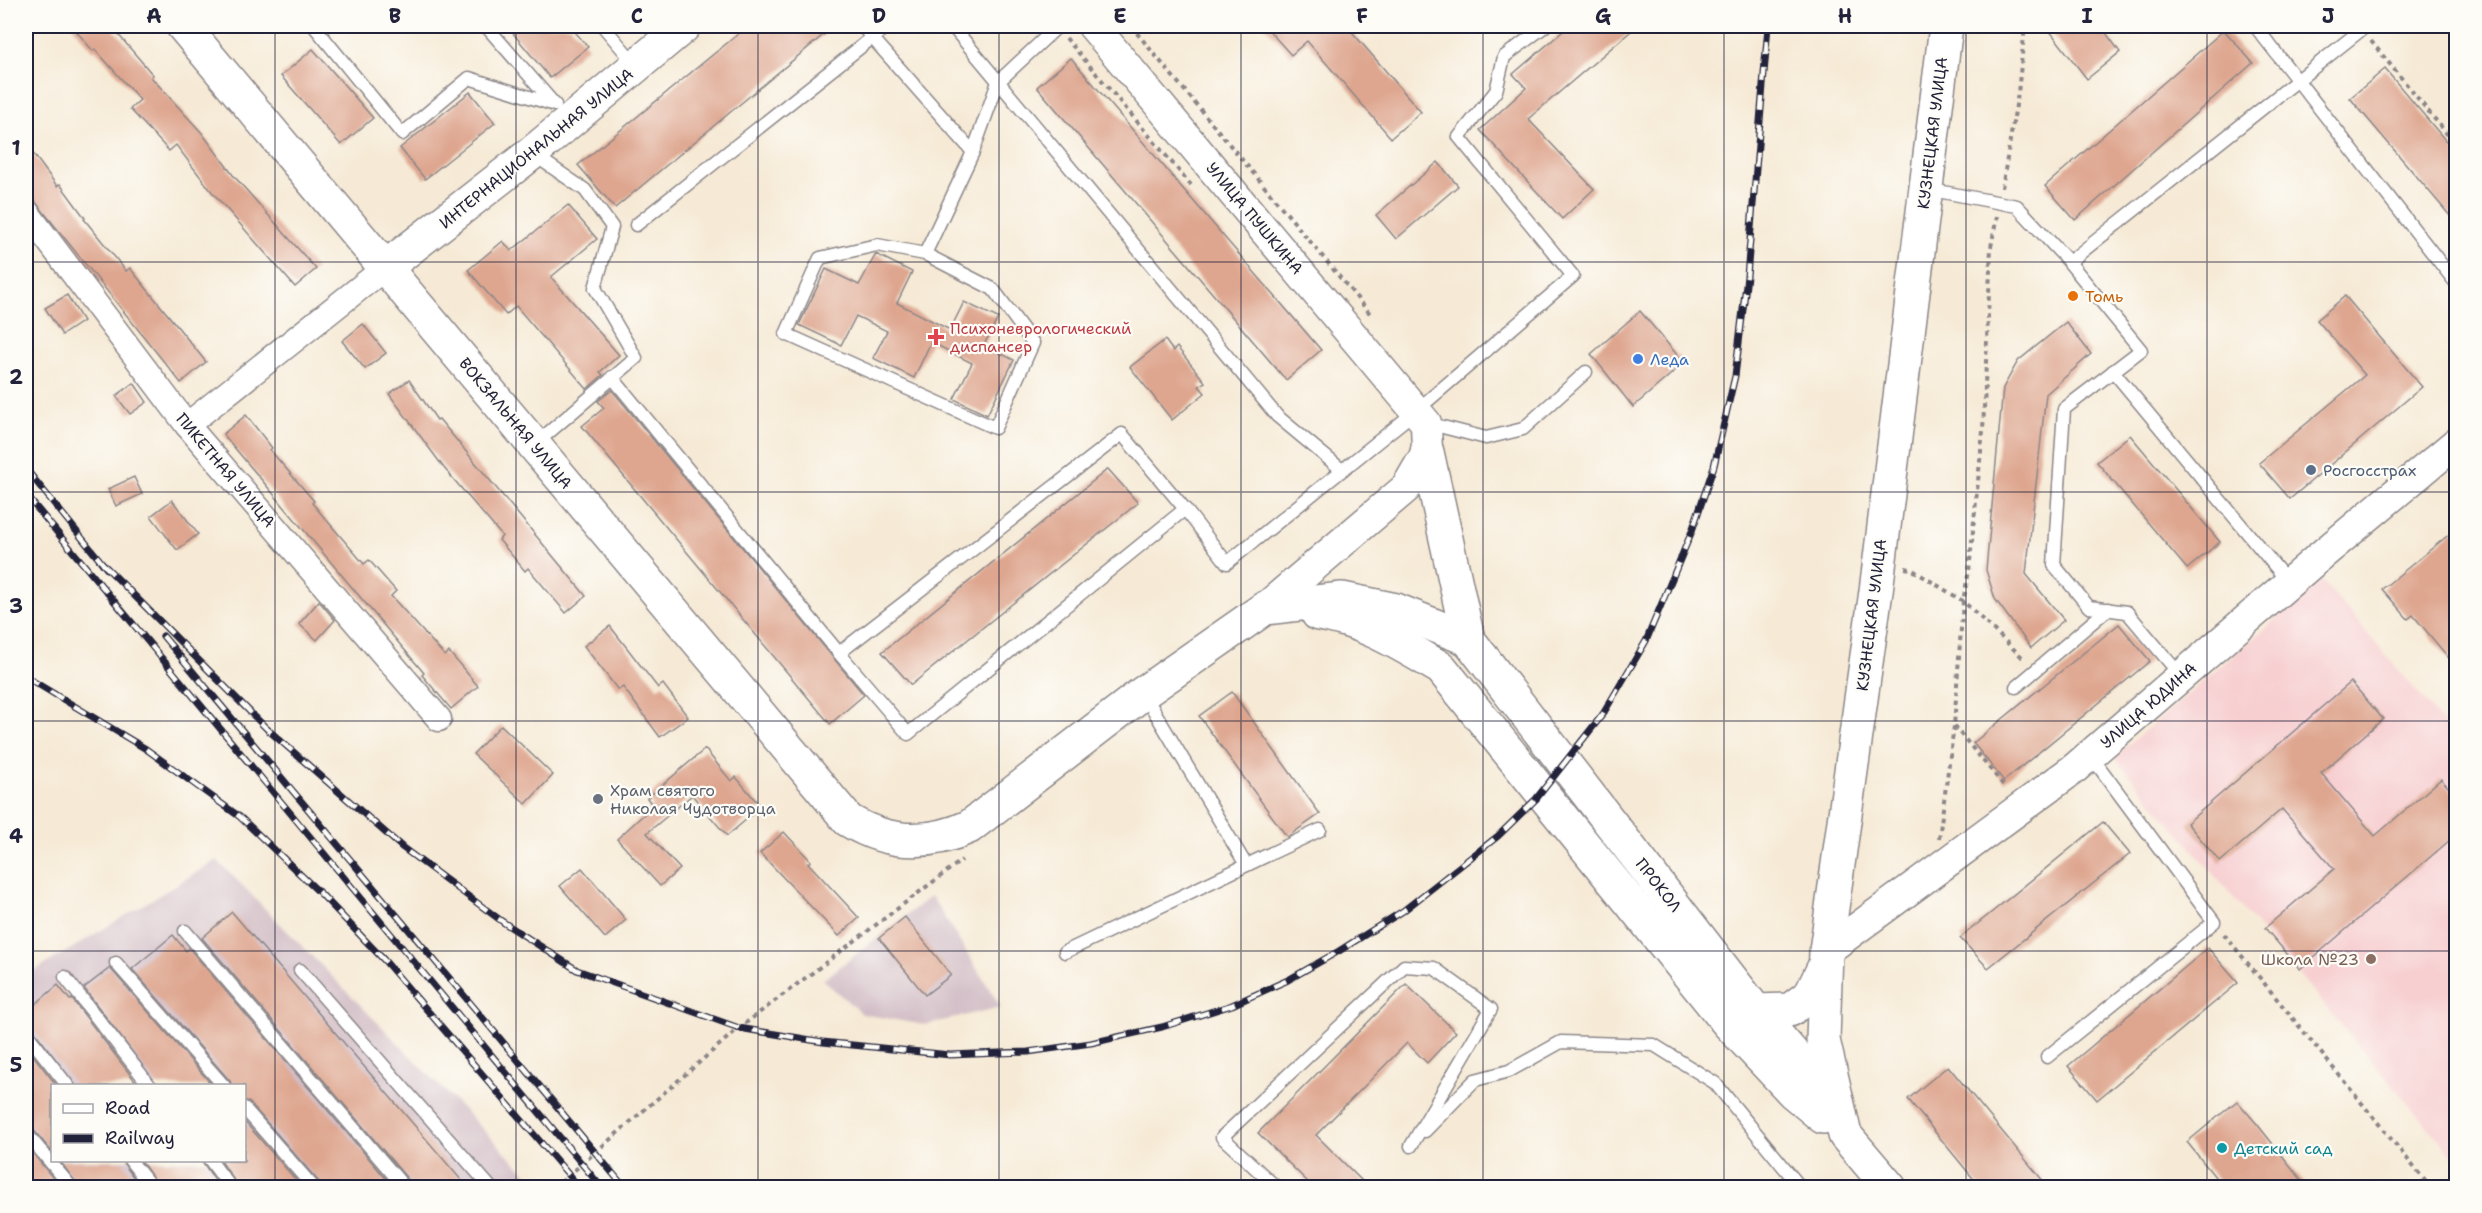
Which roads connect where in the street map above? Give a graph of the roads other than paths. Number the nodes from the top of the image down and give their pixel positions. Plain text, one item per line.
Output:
1 (183, 26) edge
2 (314, 26) edge
3 (486, 26) edge
4 (603, 26) edge
5 (684, 26) edge
6 (862, 26) edge
7 (886, 26) edge
8 (952, 26) edge
9 (1058, 26) edge
10 (1093, 26) edge
11 (1545, 26) edge
12 (1946, 26) edge
13 (2255, 26) edge
14 (2364, 27) edge
15 (872, 37) junction
16 (636, 66) junction
17 (2298, 80) junction
18 (998, 82) junction
19 (563, 113) junction
20 (532, 153) junction
21 (973, 153) junction
22 (1925, 189) junction
23 (26, 211) edge
24 (636, 225) dead end
25 (924, 254) junction
26 (2068, 262) junction
27 (386, 267) junction
28 (2457, 283) edge
29 (2113, 371) junction
30 (1586, 372) dead end
31 (612, 377) junction
32 (187, 425) junction
33 (1423, 428) junction
34 (2457, 443) edge
35 (534, 445) junction
36 (1342, 470) junction
37 (1185, 509) junction
38 (2289, 582) junction
39 (1265, 608) junction
40 (2108, 609) junction
41 (1468, 639) junction
42 (840, 653) junction
43 (2181, 676) junction
44 (2016, 687) dead end
45 (1143, 693) junction
46 (439, 719) dead end
47 (2090, 755) junction
48 (1320, 830) dead end
49 (1246, 865) junction
50 (185, 931) dead end
51 (1065, 952) dead end
52 (1826, 957) junction
53 (116, 963) dead end
54 (300, 970) dead end
55 (65, 977) dead end
56 (1756, 1011) junction
57 (26, 1034) edge
58 (2048, 1057) dead end
59 (66, 1084) edge
60 (148, 1084) edge
61 (222, 1084) edge
62 (246, 1110) edge
63 (26, 1133) edge
64 (1845, 1135) junction
65 (131, 1162) edge
66 (211, 1162) edge
67 (72, 1188) edge
68 (152, 1188) edge
69 (231, 1188) edge
70 (314, 1188) edge
71 (405, 1188) edge
72 (491, 1188) edge
73 (1277, 1188) edge
74 (1801, 1188) edge
75 (1890, 1188) edge

1 - 27 main road, ВОКЗАЛЬНАЯ УЛИЦА
2 - 19 lane
3 - 19 lane
4 - 16 lane
5 - 16 main road, ИНТЕРНАЦИОНАЛЬНАЯ УЛИЦА
6 - 15 lane
7 - 15 lane
8 - 18 lane
9 - 18 lane
10 - 33 street, УЛИЦА ПУШКИНА
11 - 33 lane
12 - 22 main road, КУЗНЕЦКАЯ УЛИЦА
13 - 17 lane
14 - 17 lane
15 - 21 lane
15 - 24 lane
16 - 19 main road, ИНТЕРНАЦИОНАЛЬНАЯ УЛИЦА
17 - 26 lane
17 - 28 lane
18 - 21 lane
18 - 36 lane
19 - 20 main road, ИНТЕРНАЦИОНАЛЬНАЯ УЛИЦА
20 - 27 main road, ИНТЕРНАЦИОНАЛЬНАЯ УЛИЦА
20 - 31 lane
21 - 25 lane
22 - 26 lane
22 - 52 main road, КУЗНЕЦКАЯ УЛИЦА
23 - 32 street, ПИКЕТНАЯ УЛИЦА
25 - 25 lane
26 - 29 lane
27 - 32 street
27 - 35 main road, ВОКЗАЛЬНАЯ УЛИЦА
29 - 38 lane
29 - 40 lane
30 - 33 lane
31 - 35 lane
31 - 42 lane
32 - 46 street, ПИКЕТНАЯ УЛИЦА
33 - 36 lane
33 - 39 street
33 - 41 main road
34 - 38 street, УЛИЦА ЮДИНА
35 - 45 main road, ВОКЗАЛЬНАЯ УЛИЦА
36 - 37 lane
37 - 42 lane
37 - 42 lane
38 - 43 street, УЛИЦА ЮДИНА
39 - 41 main road
39 - 45 main road
39 - 64 main road
40 - 43 lane
40 - 44 lane
41 - 56 main road, ПРОКОЛ
43 - 47 street, УЛИЦА ЮДИНА
45 - 49 lane
47 - 52 street, УЛИЦА ЮДИНА
47 - 58 lane
48 - 49 lane
49 - 51 lane
50 - 71 lane
52 - 56 main road
52 - 64 main road, КУЗНЕЦКАЯ УЛИЦА
53 - 61 lane
54 - 72 lane
55 - 60 lane
56 - 64 main road, ПРОКОЛ
57 - 59 lane
62 - 70 lane
63 - 67 lane
64 - 75 main road, КУЗНЕЦКАЯ УЛИЦА
65 - 68 lane
66 - 69 lane
73 - 74 lane

